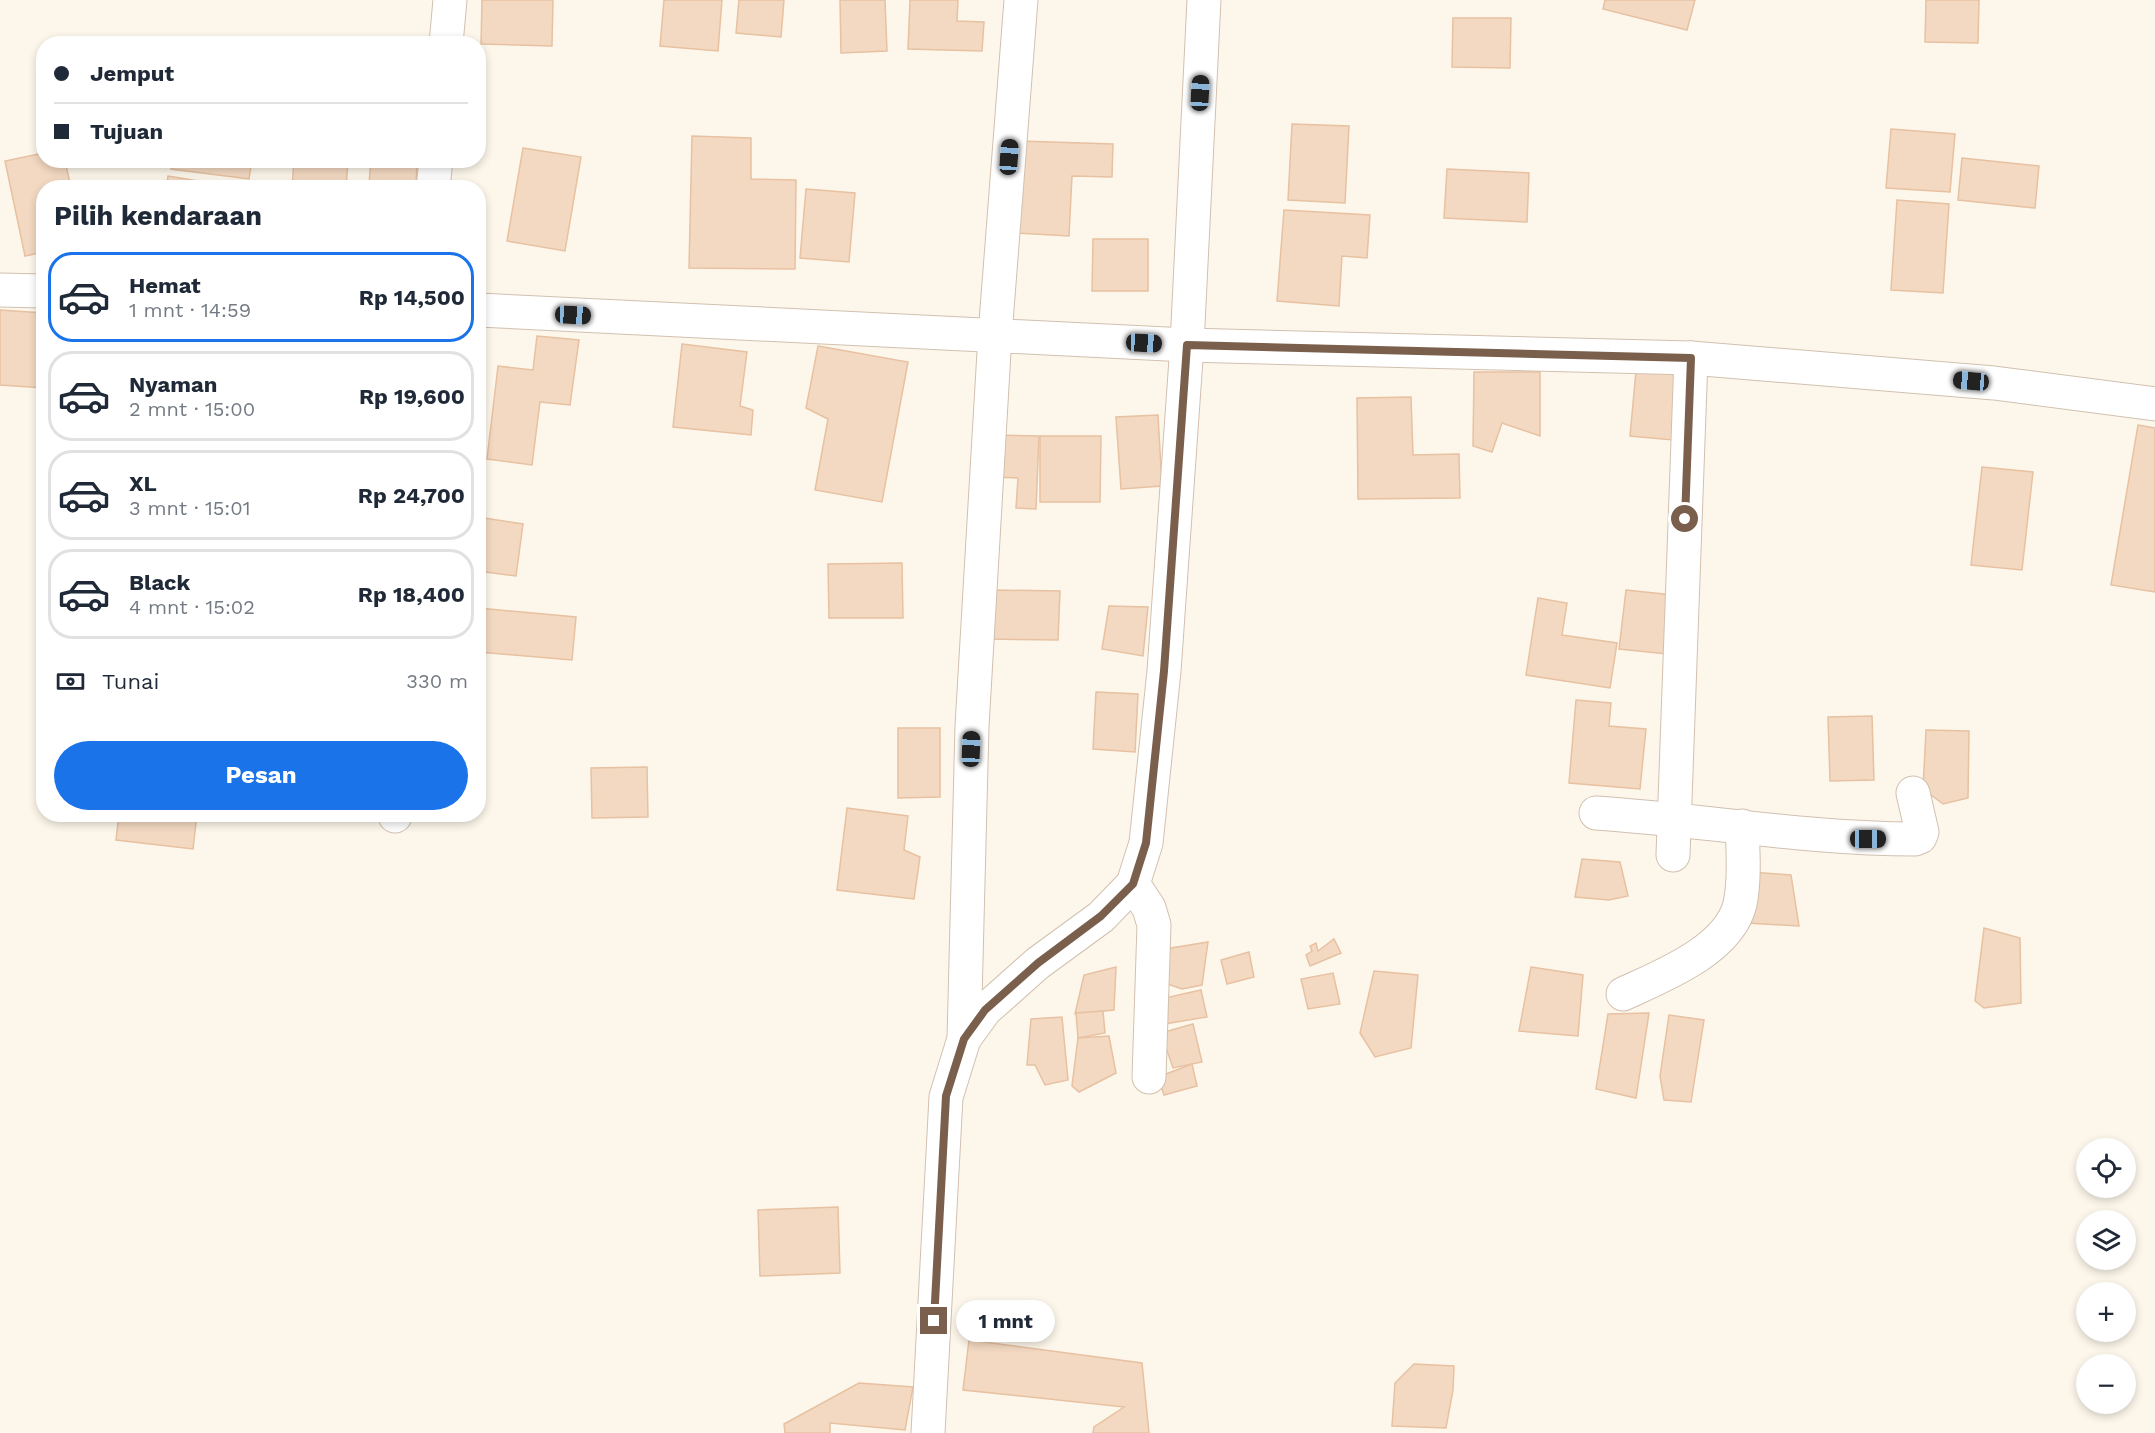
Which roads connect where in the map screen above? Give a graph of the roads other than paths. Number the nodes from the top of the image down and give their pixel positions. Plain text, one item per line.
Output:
1 (450, 0) edge
2 (1021, 0) edge
3 (1204, 0) edge
4 (447, 36) edge
5 (0, 290) edge
6 (36, 291) edge
7 (486, 310) edge
8 (995, 336) junction
9 (1187, 345) junction
10 (1691, 358) junction
11 (2155, 404) edge
12 (1913, 793) dead end
13 (1596, 813) dead end
14 (1674, 818) junction
15 (1742, 826) junction
16 (1673, 855) dead end
17 (1133, 884) junction
18 (1623, 993) dead end
19 (964, 1039) junction
20 (1149, 1077) dead end
21 (928, 1433) edge

1 - 4 street
2 - 8 street
3 - 9 street
5 - 6 street
7 - 8 street
8 - 9 street
8 - 19 street
9 - 10 street
9 - 17 street
10 - 11 street
10 - 14 street
12 - 15 street
13 - 14 street
14 - 15 street
14 - 16 street
15 - 18 street
17 - 19 street
17 - 20 street
19 - 21 street

